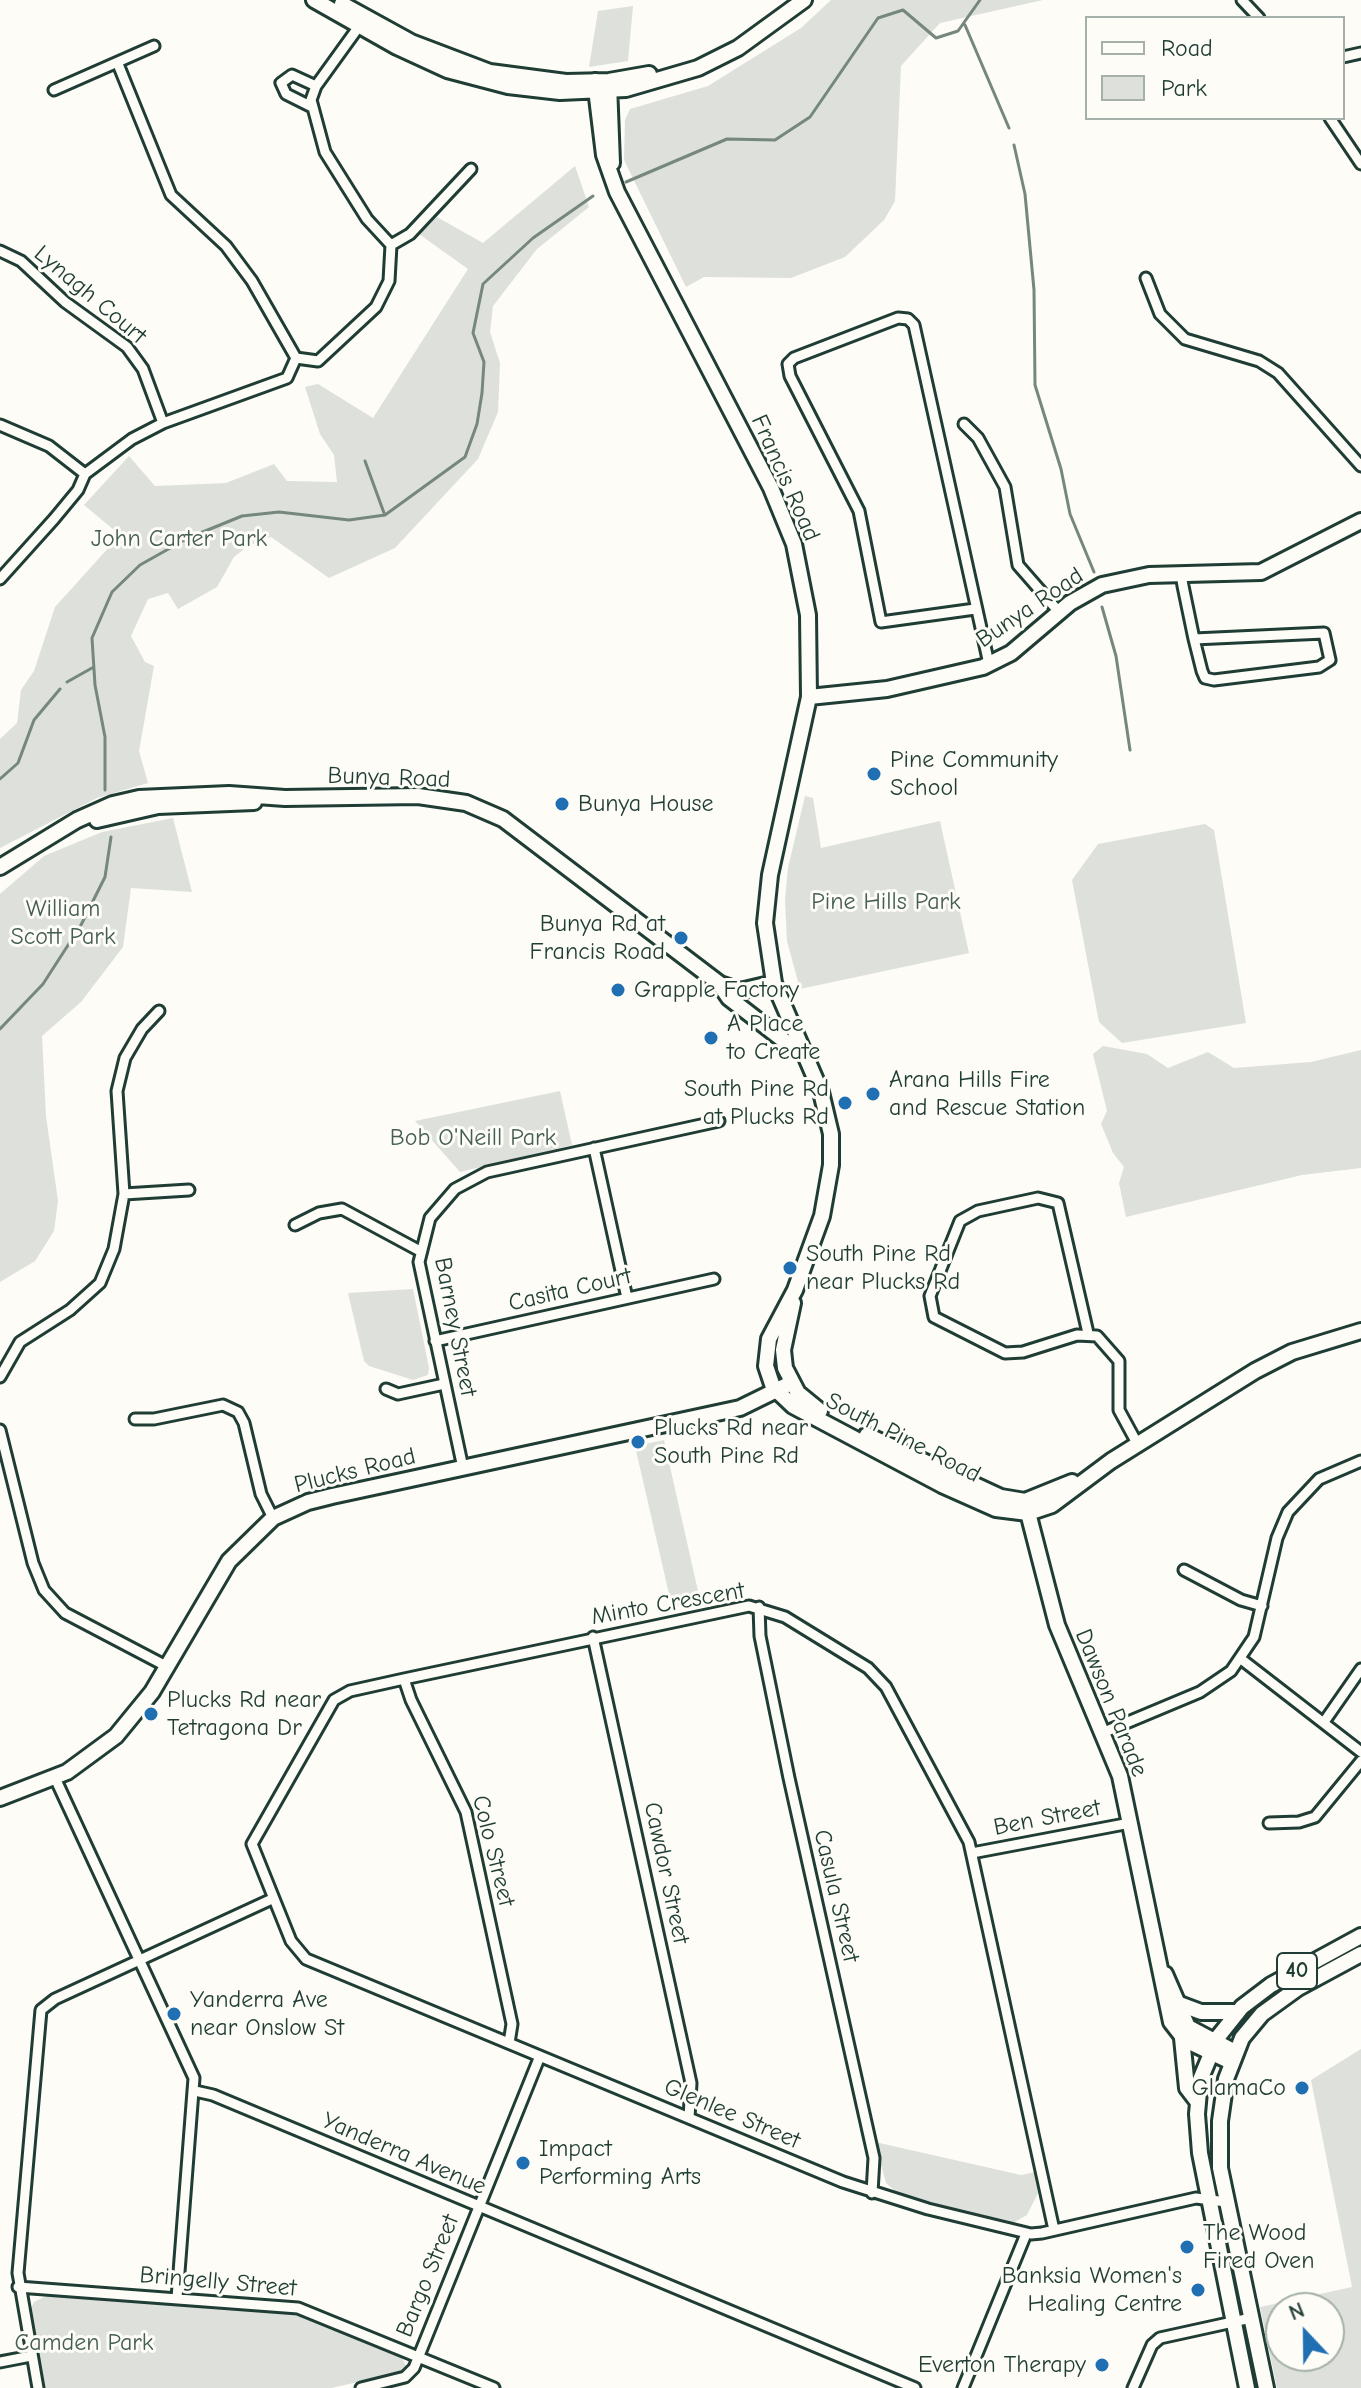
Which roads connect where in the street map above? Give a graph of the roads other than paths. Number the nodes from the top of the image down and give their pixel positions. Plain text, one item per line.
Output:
1 (314, 0) edge
2 (335, 0) edge
3 (804, 0) edge
4 (1242, 0) edge
5 (1257, 16) edge
6 (360, 25) junction
7 (154, 46) dead end
8 (118, 64) junction
9 (316, 86) junction
10 (602, 86) junction
11 (54, 90) dead end
12 (312, 107) junction
13 (1331, 120) edge
14 (1361, 164) edge
15 (471, 169) dead end
16 (391, 245) junction
17 (0, 251) edge
18 (1146, 278) dead end
19 (296, 358) junction
20 (163, 423) junction
21 (964, 424) dead end
22 (0, 425) edge
23 (1361, 466) edge
24 (85, 474) junction
25 (1361, 521) edge
26 (1181, 574) junction
27 (0, 579) edge
28 (975, 609) junction
29 (1059, 612) junction
30 (1194, 639) junction
31 (989, 664) junction
32 (809, 697) junction
33 (0, 867) edge
34 (774, 983) junction
35 (720, 984) junction
36 (159, 1011) dead end
37 (806, 1053) junction
38 (719, 1121) dead end
39 (594, 1148) junction
40 (189, 1190) dead end
41 (124, 1194) junction
42 (295, 1225) dead end
43 (420, 1251) junction
44 (714, 1279) dead end
45 (795, 1290) junction
46 (627, 1298) junction
47 (1361, 1331) edge
48 (1088, 1333) junction
49 (435, 1341) junction
50 (0, 1377) edge
51 (791, 1383) junction
52 (444, 1384) junction
53 (386, 1389) dead end
54 (776, 1391) junction
55 (135, 1419) dead end
56 (0, 1430) edge
57 (1138, 1445) junction
58 (1361, 1461) edge
59 (463, 1468) junction
60 (11, 1480) junction
61 (0, 1483) edge
62 (1026, 1507) junction
63 (273, 1518) junction
64 (1184, 1570) dead end
65 (1262, 1606) junction
66 (759, 1607) junction
67 (593, 1637) junction
68 (1241, 1659) junction
69 (166, 1666) junction
70 (1361, 1669) edge
71 (404, 1679) junction
72 (1324, 1722) junction
73 (1102, 1733) junction
74 (1361, 1752) edge
75 (1361, 1761) edge
76 (55, 1778) junction
77 (0, 1798) edge
78 (1130, 1823) junction
79 (1269, 1823) dead end
80 (972, 1853) junction
81 (272, 1899) junction
82 (1361, 1936) edge
83 (1361, 1954) edge
84 (140, 1960) junction
85 (1163, 1970) junction
86 (1177, 2003) junction
87 (1237, 2012) junction
88 (1182, 2038) junction
89 (509, 2043) junction
90 (1212, 2048) junction
91 (540, 2056) junction
92 (1233, 2057) junction
93 (195, 2091) junction
94 (1197, 2101) junction
95 (689, 2118) junction
96 (872, 2193) junction
97 (1208, 2199) junction
98 (1226, 2202) junction
99 (478, 2206) junction
100 (1054, 2230) junction
101 (1026, 2234) junction
102 (18, 2287) junction
103 (177, 2298) junction
104 (1251, 2318) junction
105 (1235, 2321) junction
106 (31, 2356) junction
107 (418, 2356) junction
108 (0, 2362) edge
109 (38, 2388) edge
110 (361, 2388) edge
111 (494, 2388) edge
112 (915, 2388) edge
113 (963, 2388) edge
114 (1133, 2388) edge
115 (1247, 2388) edge
116 (1266, 2388) edge

1 - 6 street
2 - 10 street
3 - 10 street
4 - 5 street
6 - 9 street
6 - 10 street
7 - 8 street
8 - 11 street
8 - 19 street
9 - 12 street
9 - 12 street
10 - 32 street, Francis Road
12 - 16 street
13 - 14 street
15 - 16 street
16 - 19 street
17 - 20 street, Lynagh Court
18 - 23 street
19 - 20 street
20 - 24 street
21 - 29 street
22 - 24 street
24 - 27 street
25 - 26 street, Bunya Road
26 - 29 street, Bunya Road
26 - 30 street
28 - 28 street
28 - 31 street
29 - 31 street, Bunya Road
30 - 30 street
31 - 32 street, Bunya Road
32 - 34 street, Francis Road
33 - 35 street, Bunya Road
34 - 35 street
34 - 37 street, Francis Road
35 - 37 street, Bunya Road
36 - 41 street
37 - 45 street
38 - 39 street, Barney Street
39 - 43 street, Barney Street
39 - 46 street
40 - 41 street
41 - 50 street
42 - 43 street
43 - 49 street, Barney Street
44 - 46 street, Casita Court
45 - 51 street
45 - 54 street
46 - 49 street, Casita Court
47 - 57 street
48 - 48 street
48 - 57 street
49 - 52 street, Barney Street
51 - 54 street, Plucks Road
51 - 62 street, South Pine Road
52 - 53 street
52 - 59 street, Barney Street
54 - 59 street, Plucks Road
54 - 62 street, South Pine Road
55 - 63 street
56 - 60 street
57 - 62 street
58 - 65 street
59 - 63 street, Plucks Road
60 - 61 street
60 - 69 street
62 - 73 street, Dawson Parade
63 - 69 street, Plucks Road
64 - 65 street
65 - 68 street
66 - 67 street, Minto Crescent
66 - 80 street, Minto Crescent
66 - 96 street, Casula Street
67 - 71 street, Minto Crescent
67 - 95 street, Cawdor Street
68 - 72 street
68 - 73 street
69 - 76 street, Plucks Road
70 - 72 street
71 - 81 street, Minto Crescent
71 - 89 street, Colo Street
72 - 74 street
73 - 78 street, Dawson Parade
75 - 79 street
76 - 77 street, Plucks Road
76 - 84 street
78 - 80 street, Ben Street
78 - 85 street, Dawson Parade
80 - 100 street, Minto Crescent
81 - 84 street
81 - 89 street, Glenlee Street
82 - 87 street, 40
83 - 92 street, 40
84 - 93 street
84 - 102 street
85 - 86 street, Dawson Parade
85 - 88 street, Dawson Parade
86 - 87 street
86 - 90 street, Dawson Parade
87 - 90 street, 40
88 - 90 street, Dawson Parade
88 - 94 street
89 - 91 street, Glenlee Street
90 - 92 street, Dawson Parade
90 - 94 street, 40
91 - 95 street, Glenlee Street
91 - 99 street, Bargo Street
92 - 98 street, 40
93 - 99 street, Yanderra Avenue
93 - 103 street
94 - 97 street, 40
95 - 96 street, Glenlee Street
96 - 101 street, Glenlee Street
97 - 98 street, Glenlee Street
97 - 100 street, Glenlee Street
97 - 105 street, 40
98 - 104 street, 40
99 - 107 street, Bargo Street
99 - 112 street, Yanderra Avenue
100 - 101 street, Glenlee Street
101 - 113 street
102 - 103 street, Bringelly Street
102 - 106 street
103 - 107 street, Bringelly Street
104 - 105 street
104 - 116 street, 40
105 - 114 street
105 - 115 street, 40
106 - 108 street
106 - 109 street
107 - 110 street, Bargo Street
107 - 111 street, Bringelly Street

